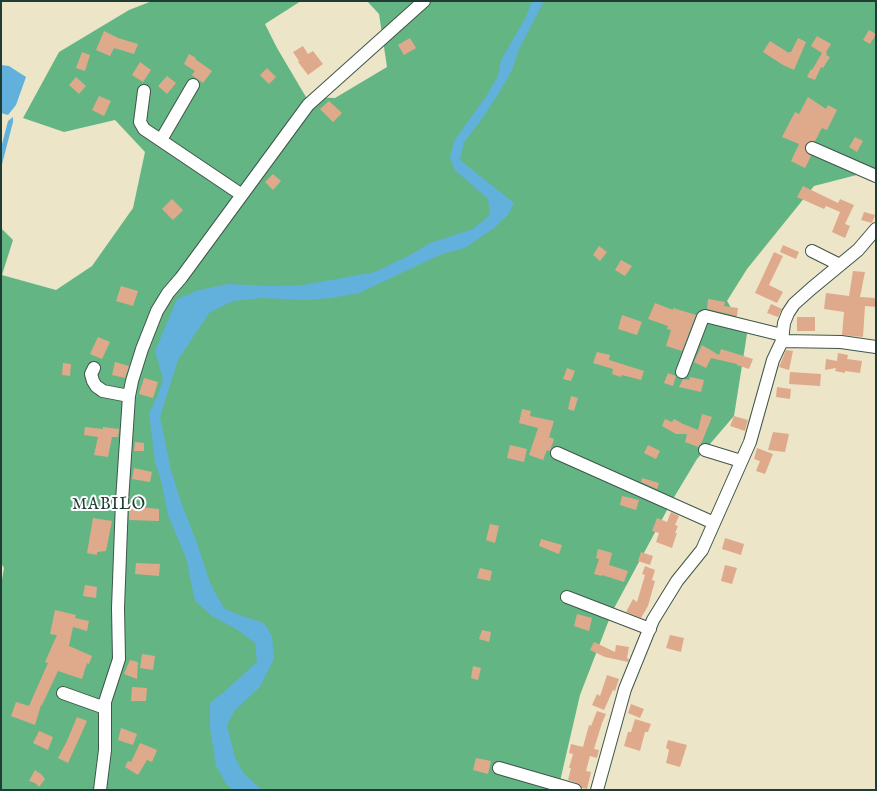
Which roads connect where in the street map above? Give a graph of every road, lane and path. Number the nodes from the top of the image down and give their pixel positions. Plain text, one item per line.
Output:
1 (424, 1) edge
2 (193, 85) dead end
3 (144, 91) dead end
4 (161, 140) junction
5 (812, 148) dead end
6 (876, 176) edge
7 (242, 195) junction
8 (876, 229) edge
9 (812, 251) dead end
10 (840, 265) junction
11 (782, 338) junction
12 (876, 347) edge
13 (94, 368) dead end
14 (682, 372) dead end
15 (129, 396) junction
16 (705, 450) dead end
17 (557, 453) dead end
18 (741, 461) junction
19 (714, 523) junction
20 (566, 597) dead end
21 (650, 629) junction
22 (63, 693) dead end
23 (105, 708) junction
24 (499, 768) dead end
25 (100, 790) edge
26 (575, 790) edge
27 (596, 790) edge

1 - 7 street
2 - 4 street
3 - 4 street
4 - 7 street
5 - 6 street
7 - 15 street
8 - 10 street
9 - 10 street
10 - 11 street
11 - 12 street
11 - 14 street
11 - 18 street
13 - 15 street
15 - 23 street
16 - 18 street
17 - 19 street
18 - 19 street
19 - 21 street
20 - 21 street
21 - 27 street
22 - 23 street
23 - 25 street
24 - 26 street

